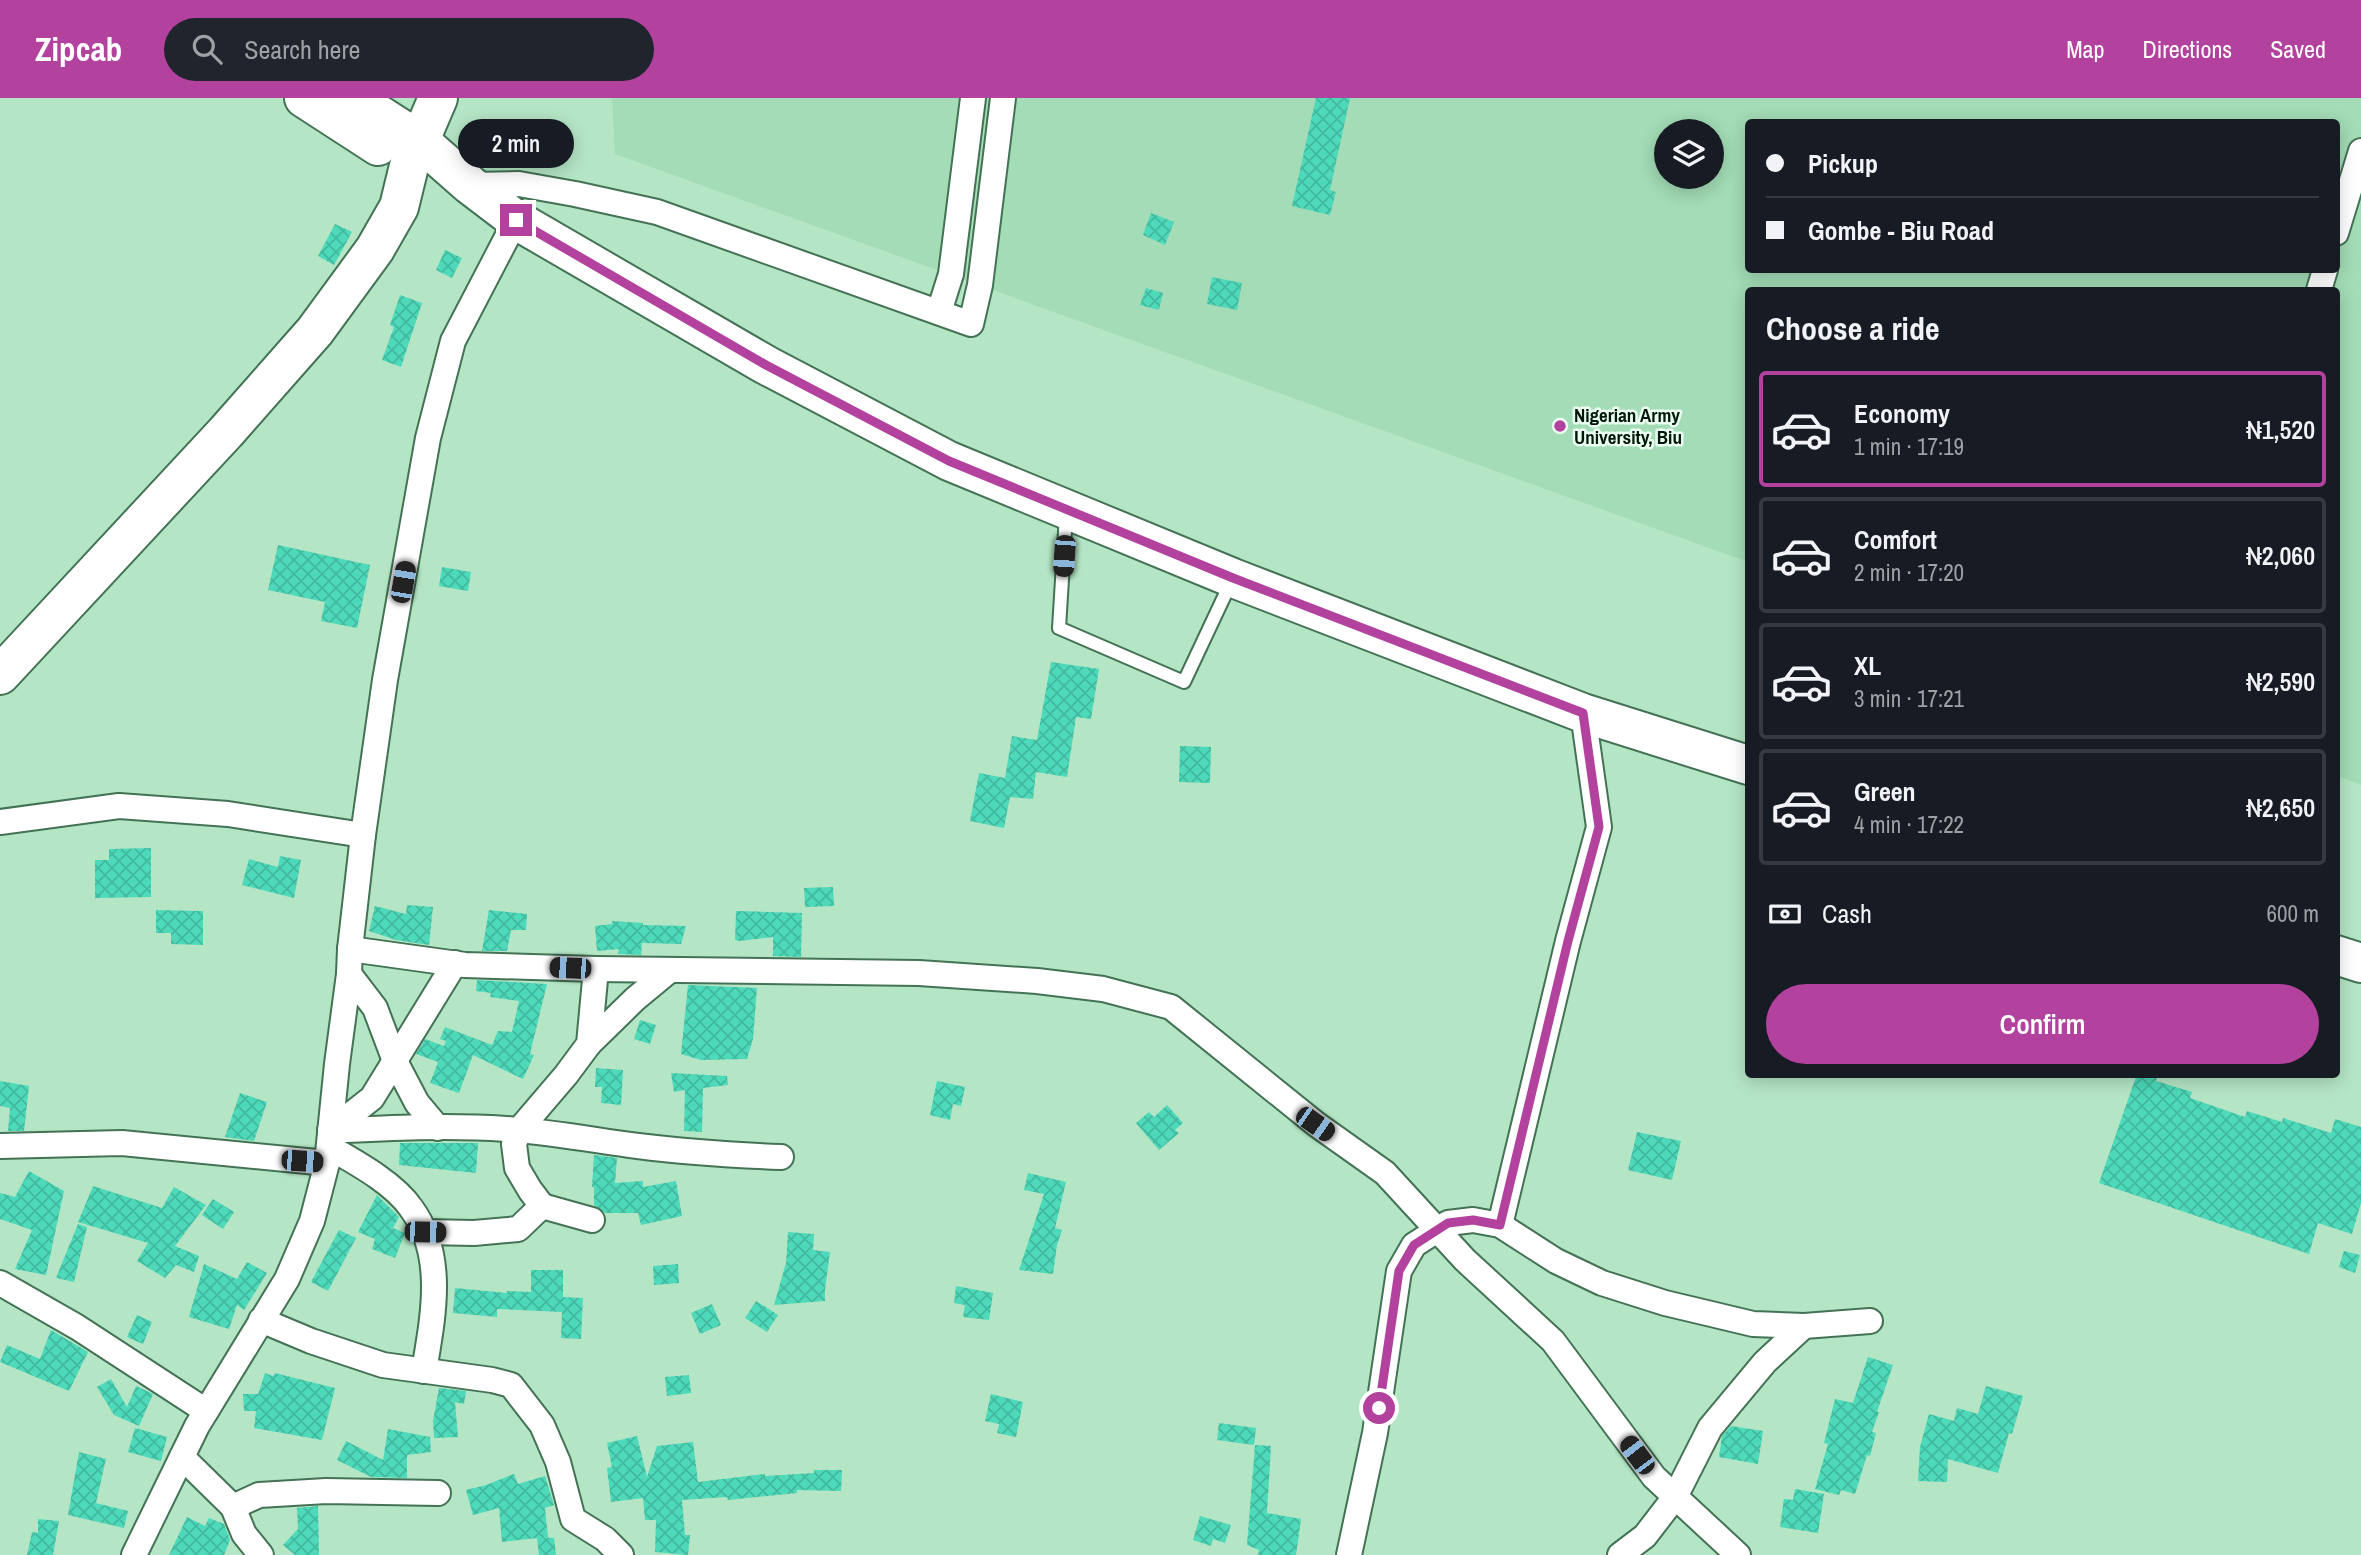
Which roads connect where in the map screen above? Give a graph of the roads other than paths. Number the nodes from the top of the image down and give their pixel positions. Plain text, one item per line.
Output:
1 (303, 98) edge
2 (353, 98) edge
3 (439, 98) edge
4 (973, 98) edge
5 (1003, 98) edge
6 (2361, 151) edge
7 (415, 153) junction
8 (470, 185) junction
9 (516, 220) junction
10 (2340, 220) edge
11 (939, 312) junction
12 (1067, 508) junction
13 (1233, 578) junction
14 (0, 675) edge
15 (1583, 713) junction
16 (1745, 764) edge
17 (0, 822) edge
18 (363, 835) junction
19 (350, 949) junction
20 (2340, 956) edge
21 (455, 963) junction
22 (2361, 963) edge
23 (596, 969) junction
24 (670, 970) junction
25 (349, 974) junction
26 (589, 1044) junction
27 (394, 1061) junction
28 (438, 1128) junction
29 (519, 1130) junction
30 (0, 1146) edge
31 (329, 1147) junction
32 (781, 1157) dead end
33 (542, 1206) junction
34 (592, 1220) dead end
35 (1500, 1225) junction
36 (1437, 1229) junction
37 (425, 1232) junction
38 (0, 1283) edge
39 (261, 1320) junction
40 (1870, 1321) dead end
41 (1804, 1326) junction
42 (424, 1371) junction
43 (206, 1411) junction
44 (182, 1457) junction
45 (438, 1493) dead end
46 (1675, 1497) junction
47 (233, 1507) junction
48 (134, 1555) edge
49 (261, 1555) edge
50 (621, 1555) edge
51 (1349, 1555) edge
52 (1620, 1555) edge
53 (1738, 1555) edge

1 - 7 main road
2 - 7 main road
3 - 7 main road
4 - 11 street
5 - 11 street
6 - 10 street
7 - 8 main road
7 - 14 main road
8 - 9 main road
8 - 11 street
9 - 12 main road
9 - 18 street
12 - 13 main road
12 - 13 lane
13 - 15 main road
15 - 16 main road
15 - 35 street
17 - 18 street
18 - 19 street
19 - 21 street
19 - 25 street
20 - 22 main road
21 - 23 street
21 - 27 street
23 - 24 street
23 - 26 street
24 - 26 street
24 - 36 street
25 - 27 street
25 - 31 street
26 - 29 street
27 - 28 street
27 - 31 street
28 - 29 street
28 - 31 street
29 - 32 street
29 - 33 street
30 - 31 street
31 - 37 street
31 - 39 street
33 - 34 street
33 - 37 street
35 - 36 street
35 - 41 street
36 - 46 street
36 - 51 street
37 - 42 street
38 - 43 street
39 - 42 street
39 - 43 street
40 - 41 street
41 - 46 street
42 - 50 street
43 - 44 street
44 - 47 street
44 - 48 street
45 - 47 street
46 - 52 street
46 - 53 street
47 - 49 street

